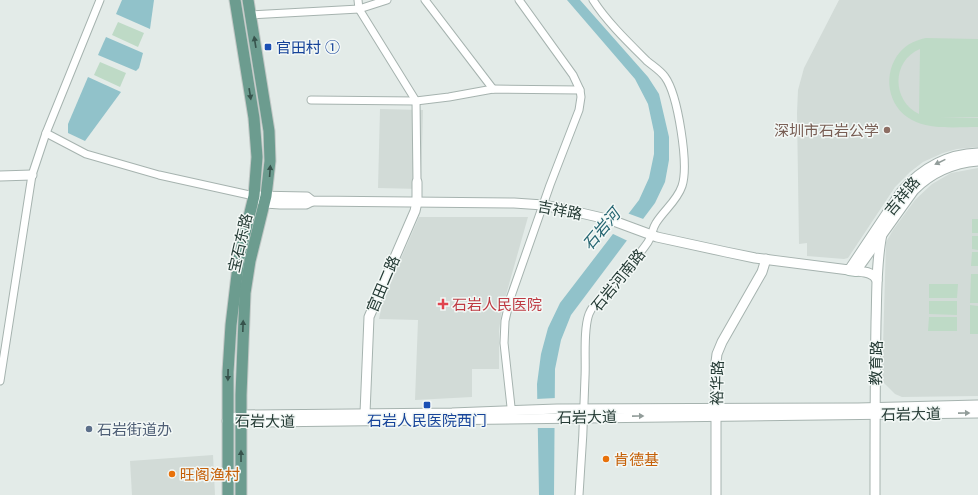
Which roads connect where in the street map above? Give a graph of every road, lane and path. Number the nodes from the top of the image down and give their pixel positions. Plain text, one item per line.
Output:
1 (100, 0) edge
2 (236, 0) edge
3 (248, 0) edge
4 (358, 0) edge
5 (387, 0) edge
6 (424, 0) edge
7 (519, 0) edge
8 (593, 0) edge
9 (359, 9) junction
10 (251, 15) junction
11 (493, 89) junction
12 (580, 90) junction
13 (311, 100) dead end
14 (416, 101) junction
15 (46, 134) junction
16 (978, 153) edge
17 (978, 162) edge
18 (32, 175) junction
19 (0, 176) edge
20 (417, 182) joint
21 (254, 196) junction
22 (266, 200) junction
23 (417, 202) junction
24 (543, 205) junction
25 (882, 234) junction
26 (651, 235) junction
27 (766, 259) junction
28 (852, 270) junction
29 (877, 280) junction
30 (0, 381) edge
31 (978, 405) edge
32 (716, 411) junction
33 (875, 411) junction
34 (365, 413) junction
35 (584, 413) junction
36 (978, 413) edge
37 (512, 415) junction
38 (241, 418) junction
39 (228, 421) junction
40 (228, 495) edge
41 (240, 495) edge
42 (579, 495) edge
43 (716, 495) edge
44 (875, 495) edge

1 - 15 street
2 -> 21 main road, 宝石东路
3 - 10 main road, 宝石东路
4 - 9 street
5 - 9 street
6 - 11 street
7 - 12 street
8 - 26 street, 石岩河南路
9 - 10 street
9 - 14 street
22 -> 10 main road, 宝石东路
11 - 12 street
11 - 14 street
12 - 24 street
13 - 14 street
14 - 20 street
15 - 18 street
15 - 21 street
16 -> 28 street, 吉祥路
17 - 25 street, 吉祥路
18 - 19 street
18 - 30 street
20 - 23 street, 官田二路
21 - 22 street
21 -> 39 main road, 宝石东路
22 - 23 street, 吉祥路
38 -> 22 main road, 宝石东路
23 - 24 street, 吉祥路
23 - 34 street, 官田二路
24 - 26 street, 吉祥路
24 - 37 street
25 - 28 street, 吉祥路
25 - 29 street, 教育路
26 - 27 street, 吉祥路
26 - 35 street, 石岩河南路
27 - 28 street, 吉祥路
27 - 32 street, 裕华路
28 - 29 street
29 - 33 street, 教育路
31 - 33 street, 石岩大道
32 - 33 street, 石岩大道
32 - 35 street, 石岩大道
32 - 43 street, 裕华路
33 -> 36 street, 石岩大道
33 - 44 street, 教育路
34 - 37 street, 石岩大道
34 - 38 street, 石岩大道
35 - 37 street, 石岩大道
35 - 42 street, 石岩河南路
37 - 38 street, 石岩大道
38 - 39 street, 石岩大道
41 -> 38 main road, 宝石东路
39 - 40 main road, 宝石东路

